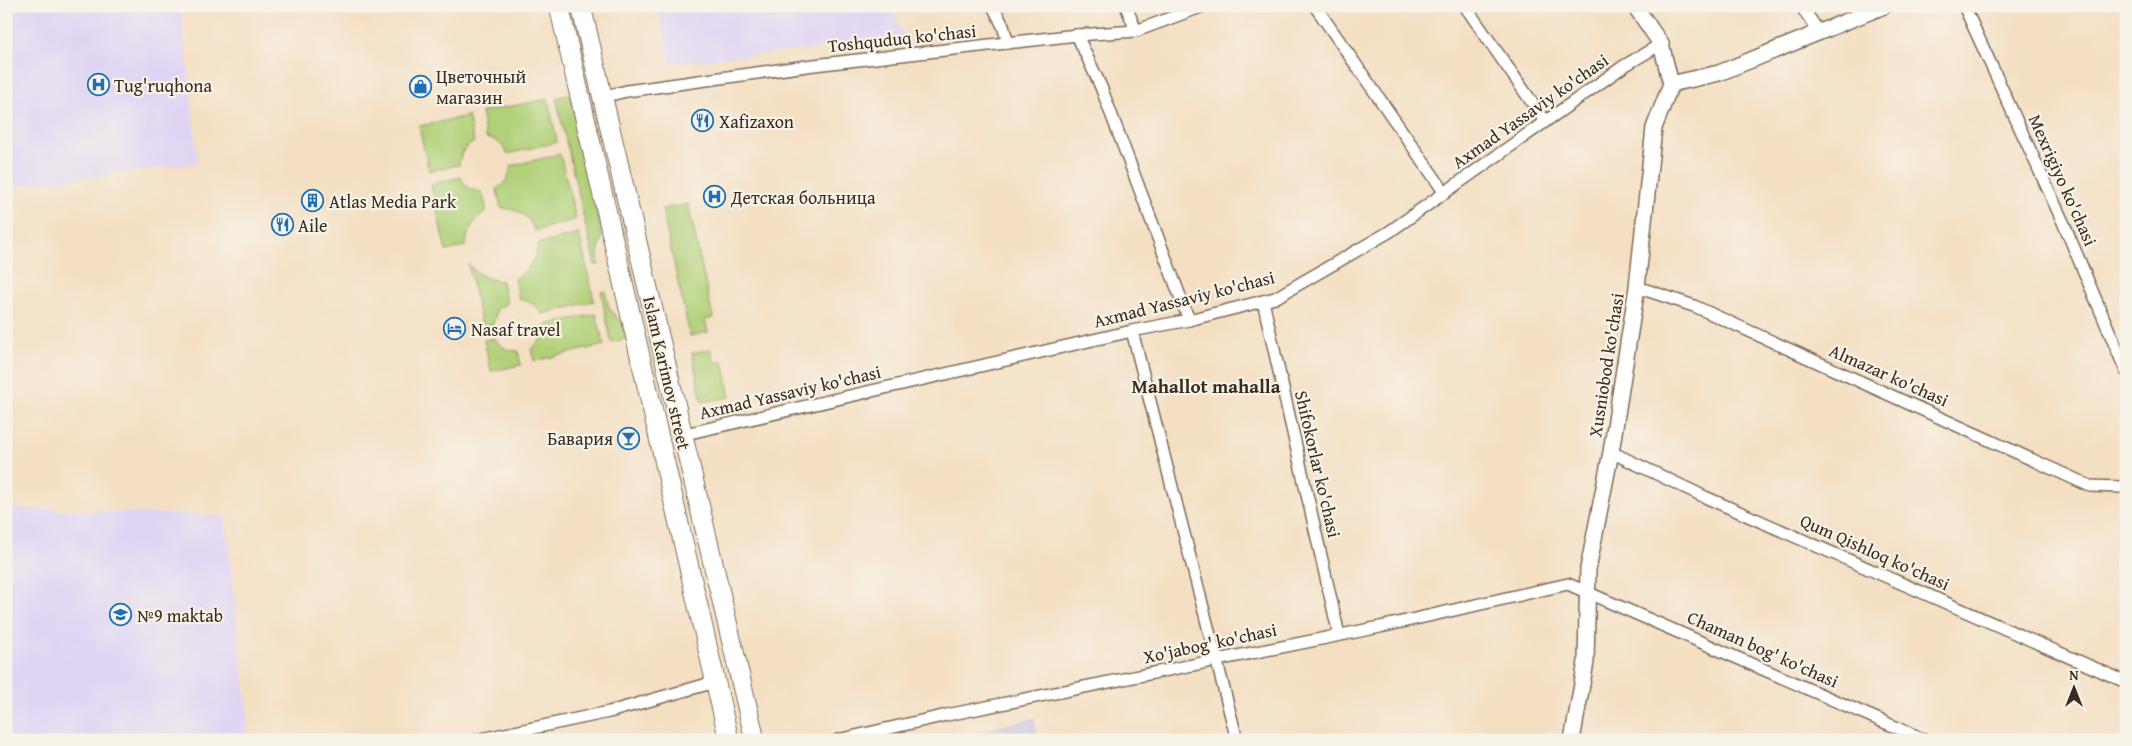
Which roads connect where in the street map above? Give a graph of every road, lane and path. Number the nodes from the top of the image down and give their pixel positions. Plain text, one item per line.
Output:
1 (559, 6) edge
2 (581, 6) edge
3 (994, 6) edge
4 (1126, 6) edge
5 (1203, 6) edge
6 (1315, 6) edge
7 (1465, 6) edge
8 (1635, 6) edge
9 (1801, 6) edge
10 (1884, 6) edge
11 (1964, 6) edge
12 (1136, 30) junction
13 (1819, 32) junction
14 (1077, 35) junction
15 (1008, 44) junction
16 (1661, 44) junction
17 (1671, 84) junction
18 (601, 97) junction
19 (1545, 121) junction
20 (1445, 193) junction
21 (1637, 287) junction
22 (1263, 301) junction
23 (1189, 320) junction
24 (1132, 331) junction
25 (2126, 371) edge
26 (681, 435) junction
27 (1611, 452) junction
28 (2126, 486) edge
29 (1588, 592) junction
30 (1339, 635) junction
31 (1216, 660) junction
32 (715, 682) junction
33 (2126, 682) edge
34 (478, 740) edge
35 (729, 740) edge
36 (755, 740) edge
37 (838, 740) edge
38 (1237, 740) edge
39 (1572, 740) edge
40 (1925, 740) edge

1 - 32 main road, Islam Karimov street
2 - 18 main road, Islam Karimov street
3 - 15 street
4 - 12 street
5 - 12 street, Toshquduq ko'chasi
6 - 20 street
7 - 19 street
8 - 16 street
9 - 13 street
10 - 13 street
11 - 25 street, Mexrigiyo ko'chasi
12 - 14 street, Toshquduq ko'chasi
13 - 17 street
14 - 15 street, Toshquduq ko'chasi
14 - 23 street
15 - 18 street, Toshquduq ko'chasi
16 - 17 street
16 - 19 street, Axmad Yassaviy ko'chasi
17 - 21 street, Xusniobod ko'chasi
18 - 26 main road, Islam Karimov street
19 - 20 street, Axmad Yassaviy ko'chasi
20 - 22 street, Axmad Yassaviy ko'chasi
21 - 27 street, Xusniobod ko'chasi
21 - 28 street, Almazar ko'chasi
22 - 23 street, Axmad Yassaviy ko'chasi
22 - 30 street, Shifokorlar ko'chasi
23 - 24 street, Axmad Yassaviy ko'chasi
24 - 26 street, Axmad Yassaviy ko'chasi
24 - 31 street
26 - 36 main road, Islam Karimov street
27 - 29 street, Xusniobod ko'chasi
27 - 33 street, Qum Qishloq ko'chasi
29 - 30 street, Xo'jabog' ko'chasi
29 - 39 street, Xusniobod ko'chasi
29 - 40 street, Chaman bog' ko'chasi
30 - 31 street, Xo'jabog' ko'chasi
31 - 37 street, Xo'jabog' ko'chasi
31 - 38 street
32 - 34 street
32 - 35 main road, Islam Karimov street

